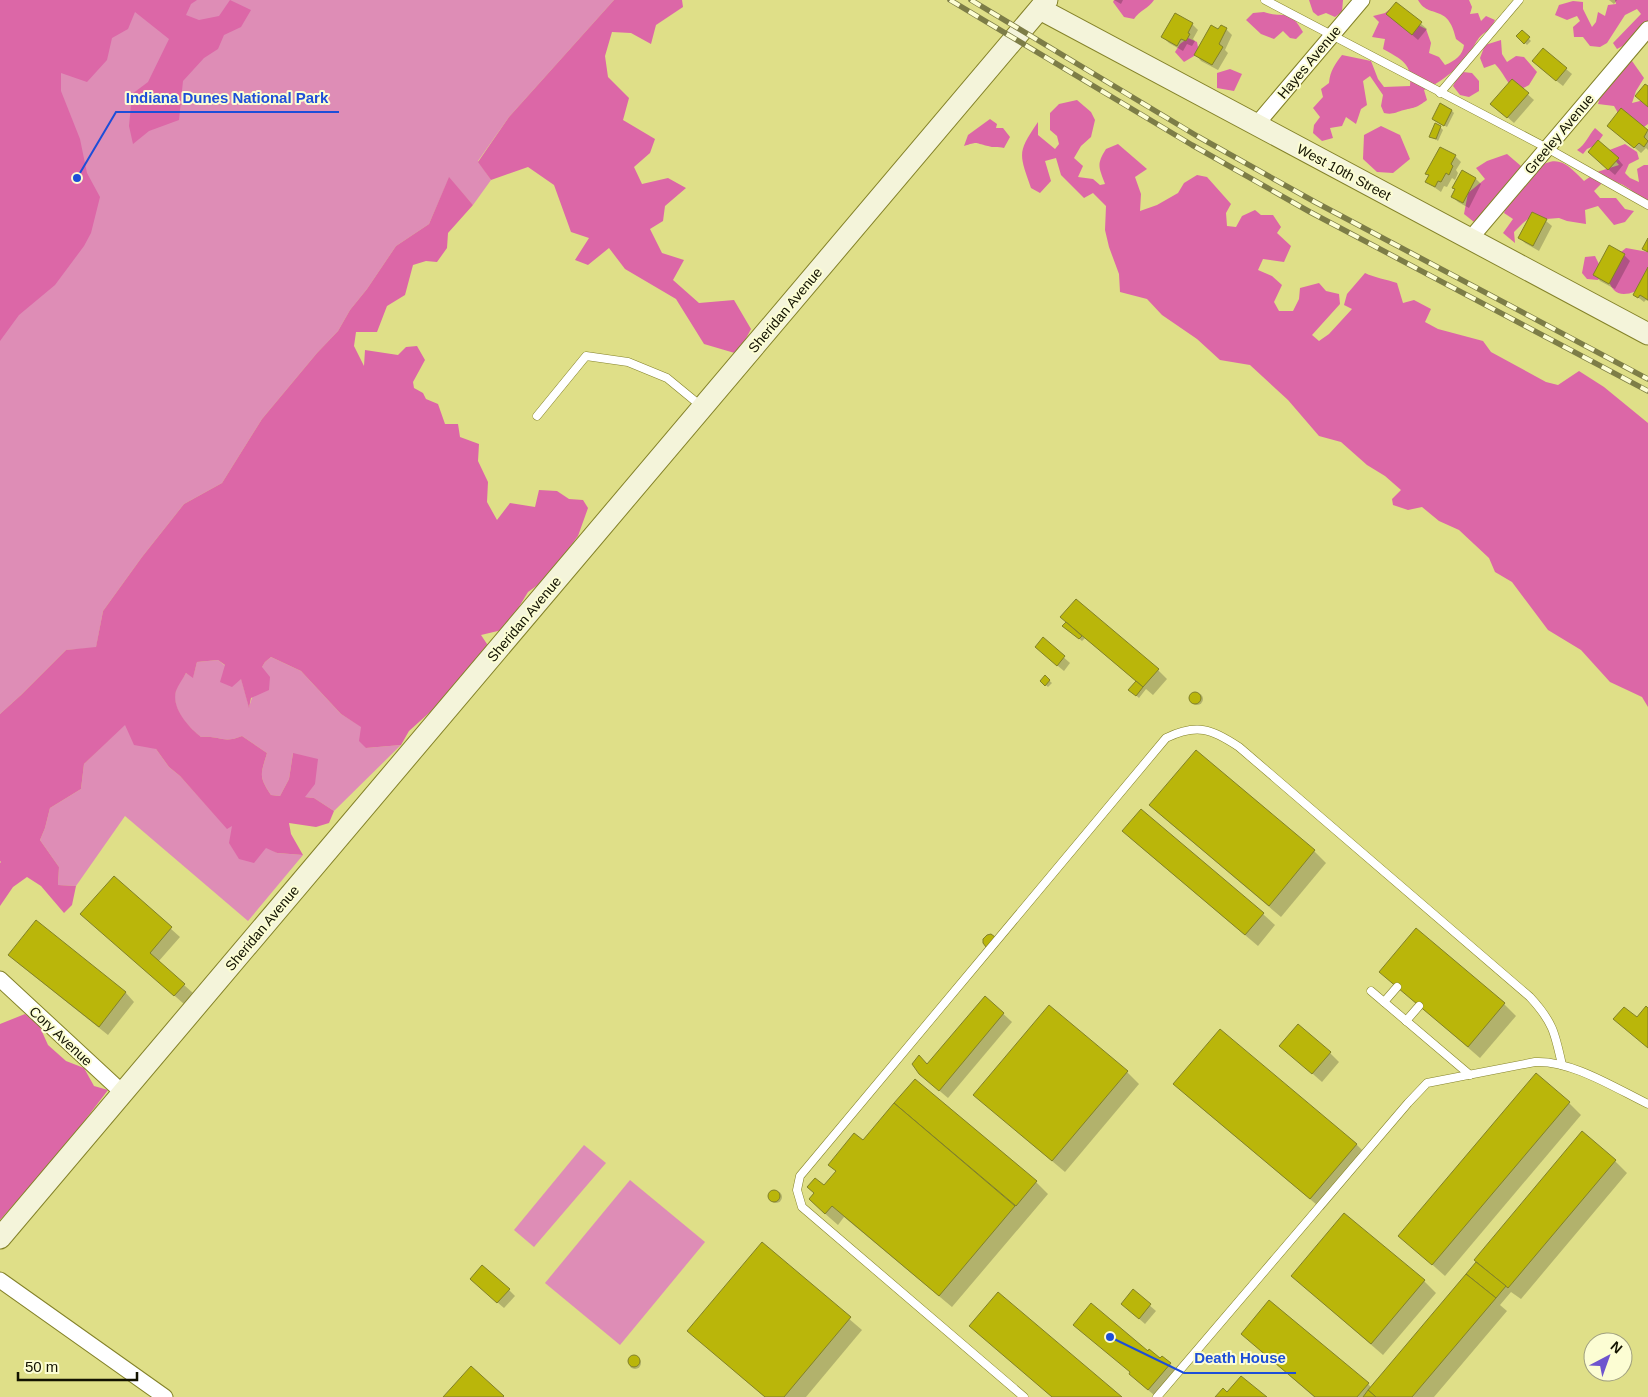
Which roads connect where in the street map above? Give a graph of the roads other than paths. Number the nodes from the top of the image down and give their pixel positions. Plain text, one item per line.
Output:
1 (1265, 0) edge
2 (1362, 0) edge
3 (1519, 0) edge
4 (1043, 4) edge
5 (1648, 29) edge
6 (1331, 36) junction
7 (1440, 93) junction
8 (1256, 125) junction
9 (1547, 148) junction
10 (1648, 205) edge
11 (1470, 239) junction
12 (1648, 334) edge
13 (703, 408) junction
14 (536, 416) dead end
15 (0, 979) edge
16 (1397, 987) dead end
17 (1371, 991) dead end
18 (1384, 1002) junction
19 (1419, 1006) dead end
20 (1406, 1021) junction
21 (1562, 1065) junction
22 (1470, 1075) junction
23 (123, 1093) junction
24 (1648, 1104) edge
25 (0, 1238) edge
26 (0, 1280) edge
27 (165, 1397) edge
28 (1024, 1397) edge
29 (1157, 1397) edge

1 - 6 lane
2 - 6 street, Hayes Avenue
3 - 7 lane
4 - 8 street, West 10th Street
4 - 13 street, Sheridan Avenue
5 - 9 street, Greeley Avenue
6 - 7 lane
6 - 8 street, Hayes Avenue
7 - 9 lane
8 - 11 street, West 10th Street
9 - 10 lane
9 - 11 street, Greeley Avenue
11 - 12 street, West 10th Street
13 - 14 lane
13 - 23 street, Sheridan Avenue
15 - 23 street, Cory Avenue
16 - 18 lane
17 - 18 lane
18 - 20 lane
19 - 20 lane
20 - 22 lane
21 - 22 lane
21 - 24 lane
21 - 28 lane
22 - 29 lane
23 - 25 street, Sheridan Avenue
26 - 27 street

